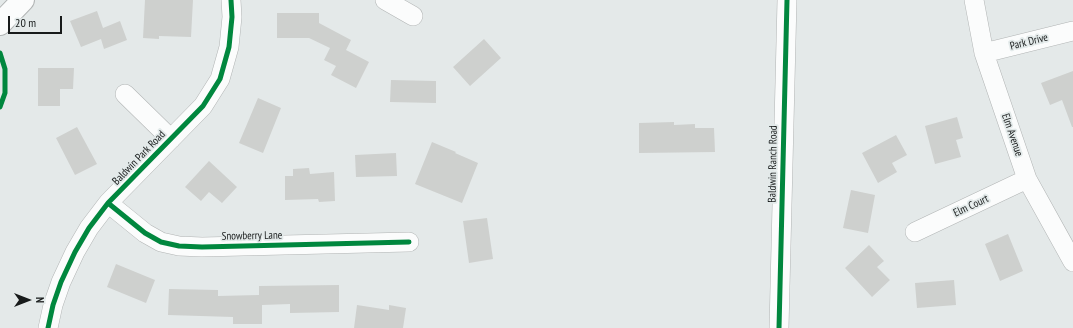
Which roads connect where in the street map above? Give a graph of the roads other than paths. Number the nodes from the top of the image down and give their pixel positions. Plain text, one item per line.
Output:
1 (18, 0) edge
2 (23, 0) edge
3 (230, 0) edge
4 (385, 0) edge
5 (787, 0) edge
6 (974, 0) edge
7 (0, 14) edge
8 (413, 16) dead end
9 (0, 24) edge
10 (1073, 31) edge
11 (984, 53) junction
12 (125, 94) dead end
13 (171, 139) junction
14 (1027, 179) junction
15 (108, 203) junction
16 (915, 232) dead end
17 (409, 242) dead end
18 (1073, 262) edge
19 (48, 328) edge
20 (779, 328) edge

1 - 7 street
2 - 9 street
3 - 13 street, Baldwin Park Road
4 - 8 street
5 - 20 street, Baldwin Ranch Road
6 - 11 street, Elm Avenue
10 - 11 street, Park Drive
11 - 14 street, Elm Avenue
12 - 13 street
13 - 15 street, Baldwin Park Road
14 - 16 street, Elm Court
14 - 18 street, Elm Avenue
15 - 17 street, Snowberry Lane
15 - 19 street, Baldwin Park Road

